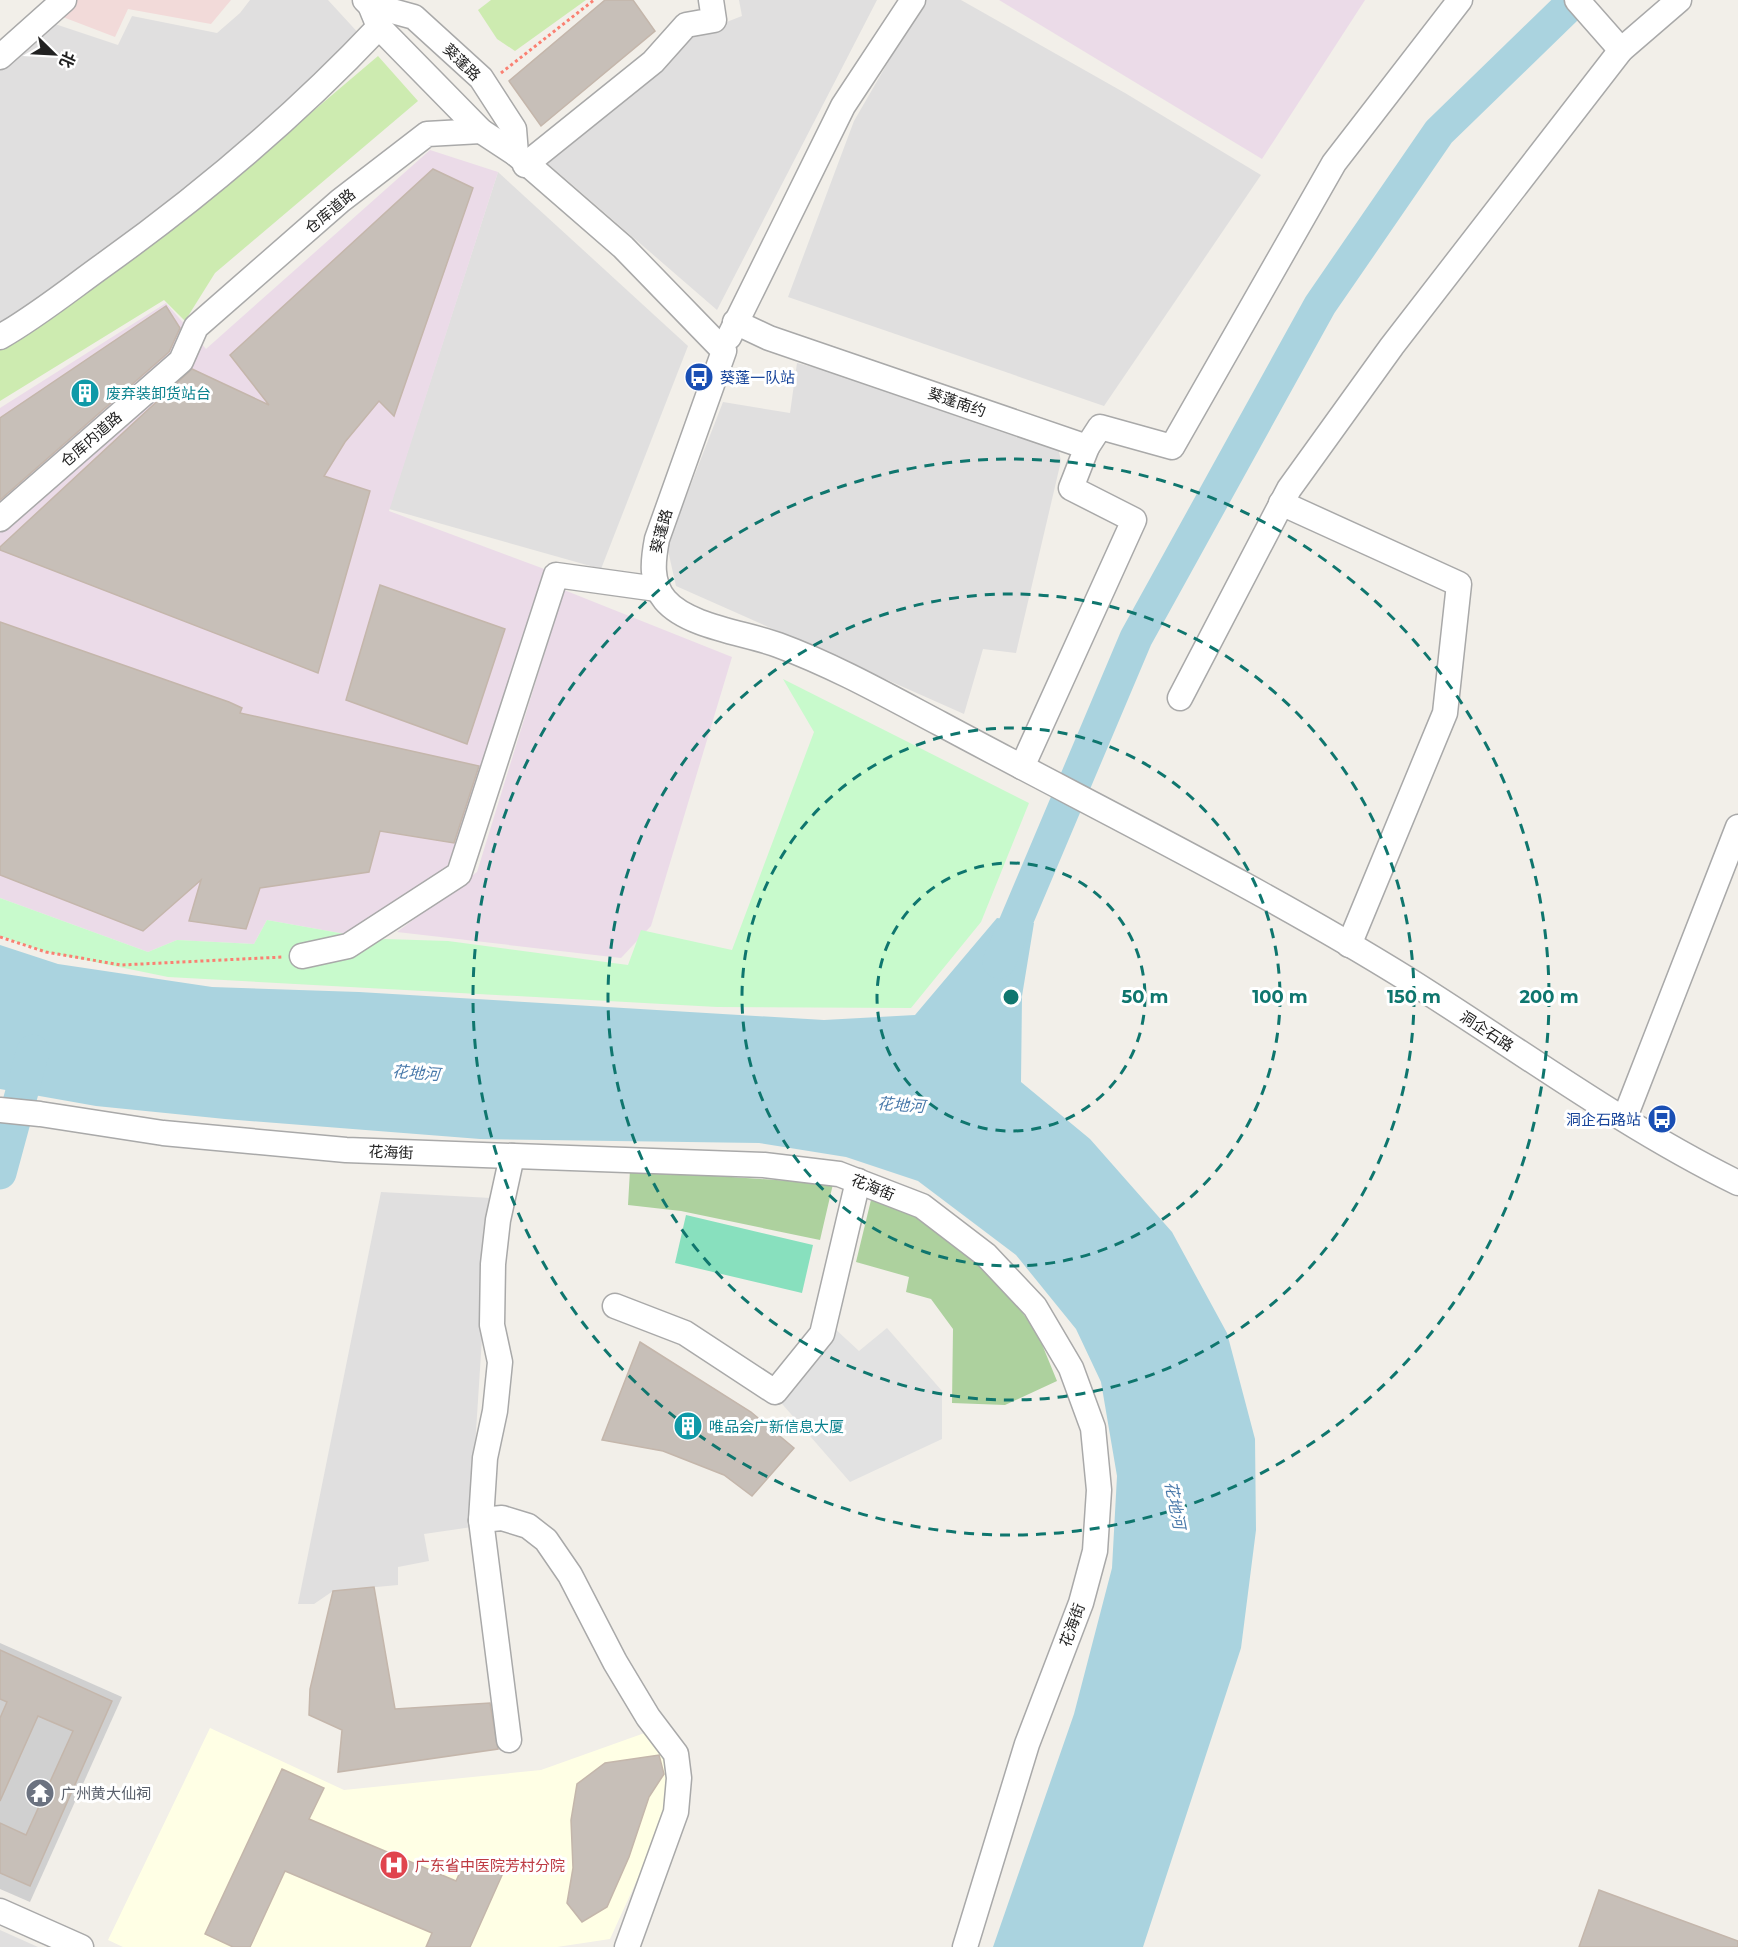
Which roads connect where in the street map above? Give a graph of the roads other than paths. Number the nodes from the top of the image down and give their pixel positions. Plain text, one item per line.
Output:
1 (64, 0) edge
2 (711, 0) edge
3 (913, 0) edge
4 (1460, 0) edge
5 (1577, 0) edge
6 (1679, 0) edge
7 (372, 8) edge
8 (1621, 50) junction
9 (0, 57) edge
10 (481, 131) junction
11 (520, 160) junction
12 (735, 322) junction
13 (196, 327) joint
14 (0, 337) edge
15 (724, 351) junction
16 (1087, 447) junction
17 (1281, 503) junction
18 (0, 519) edge
19 (657, 588) junction
20 (1180, 698) dead end
21 (1026, 769) junction
22 (1738, 827) edge
23 (1349, 945) junction
24 (302, 956) road end
25 (0, 1110) edge
26 (1625, 1117) junction
27 (512, 1156) junction
28 (858, 1181) junction
29 (1738, 1183) edge
30 (615, 1306) dead end
31 (481, 1520) junction
32 (509, 1740) dead end
33 (0, 1911) edge
34 (81, 1947) edge
35 (627, 1947) edge
36 (965, 1947) edge

1 - 9 street
2 - 11 street
3 - 12 street, 葵蓬路
4 - 16 street
5 - 8 street
6 - 8 street
7 - 10 street
7 - 11 street, 葵蓬路
7 - 14 street
8 - 17 street
10 - 11 street
10 - 13 street, 仓库道路
11 - 15 street
12 - 15 street, 葵蓬路
12 - 16 street, 葵蓬南约
13 - 18 street, 仓库内道路
15 - 19 street, 葵蓬路
16 - 21 street
17 - 20 street
17 - 23 street
19 - 21 street
19 - 24 street
21 - 23 street, 洞企石路
22 - 26 street
23 - 26 street, 洞企石路
25 - 27 street, 花海街
26 - 29 street, 洞企石路
27 - 28 street, 花海街
27 - 31 street
28 - 30 street
28 - 36 street, 花海街
31 - 32 street
31 - 35 street
33 - 34 street

